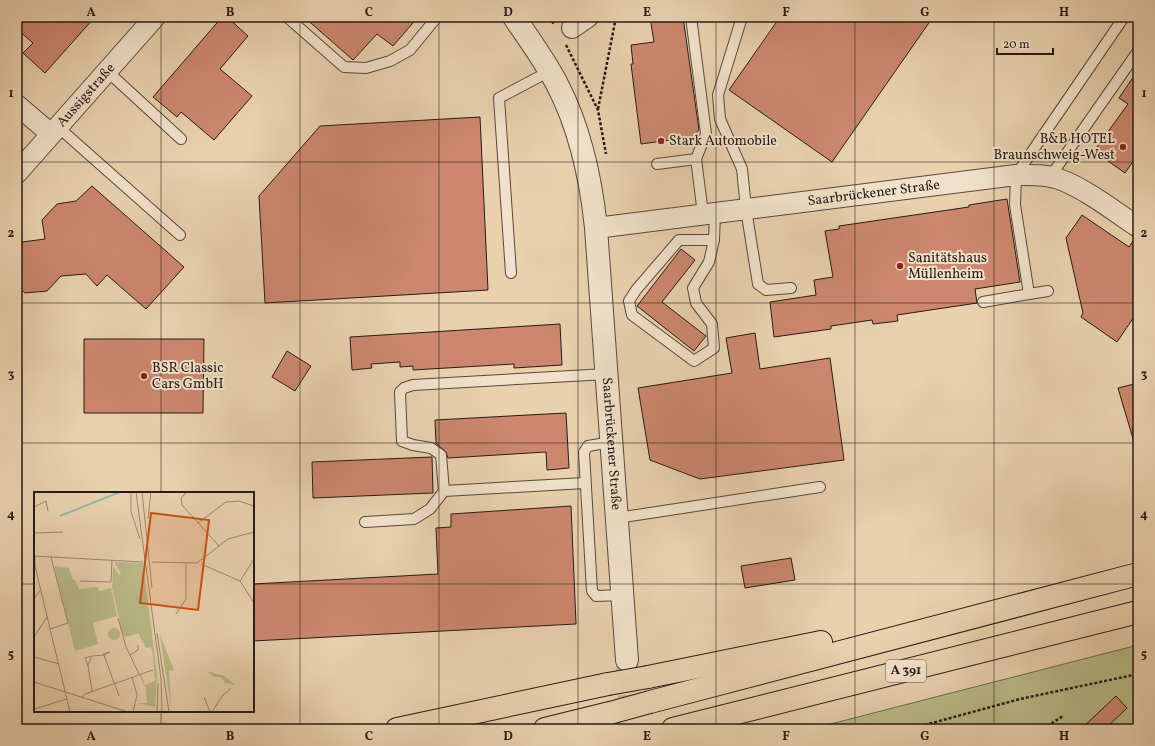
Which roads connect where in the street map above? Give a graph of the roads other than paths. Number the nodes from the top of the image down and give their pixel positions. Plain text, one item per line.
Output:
1 (155, 17) edge
2 (287, 17) edge
3 (437, 17) edge
4 (514, 17) edge
5 (691, 17) edge
6 (742, 17) edge
7 (1124, 17) edge
8 (1138, 51) edge
9 (550, 70) junction
10 (107, 71) junction
11 (17, 105) edge
12 (54, 130) junction
13 (181, 139) dead end
14 (696, 159) junction
15 (657, 164) dead end
16 (17, 173) edge
17 (1016, 175) junction
18 (1050, 177) junction
19 (746, 209) junction
20 (709, 214) junction
21 (1138, 227) edge
22 (596, 228) junction
23 (180, 235) dead end
24 (714, 240) junction
25 (511, 273) dead end
26 (791, 288) dead end
27 (1048, 291) dead end
28 (1030, 294) junction
29 (983, 302) dead end
30 (607, 374) junction
31 (612, 442) junction
32 (585, 483) junction
33 (820, 487) dead end
34 (444, 491) junction
35 (617, 518) junction
36 (365, 522) dead end
37 (1138, 574) edge
38 (622, 595) junction
39 (1032, 601) junction
40 (1138, 612) edge
41 (627, 660) tunnel mouth
42 (398, 729) edge
43 (545, 729) edge
44 (673, 729) edge

1 - 10 street, Aussigstraße
2 - 3 lane
4 - 9 street, Saarbrückener Straße
5 - 14 lane
6 - 19 lane
7 - 17 lane
8 - 18 lane
9 - 22 street, Saarbrückener Straße
9 - 25 lane
10 - 12 street, Aussigstraße
10 - 13 lane
11 - 12 street
12 - 16 street, Aussigstraße
12 - 23 lane
14 - 15 lane
14 - 20 lane
17 - 18 street, Saarbrückener Straße
17 - 19 street, Saarbrückener Straße
17 - 28 lane
18 - 21 street, Saarbrückener Straße
19 - 20 street, Saarbrückener Straße
19 - 26 lane
20 - 22 street, Saarbrückener Straße
20 - 24 lane
22 - 30 street, Saarbrückener Straße
24 - 24 lane
27 - 28 lane
28 - 29 lane
30 - 31 street, Saarbrückener Straße
30 - 34 lane
31 - 32 lane
31 - 35 street, Saarbrückener Straße
32 - 34 lane
32 - 38 lane
33 - 35 lane
34 - 36 lane
35 - 38 street, Saarbrückener Straße
37 - 39 highway, A 391
38 - 41 street, Saarbrückener Straße
39 - 42 highway, bridge
39 - 43 highway, A 391, bridge
40 - 44 highway, A 391

